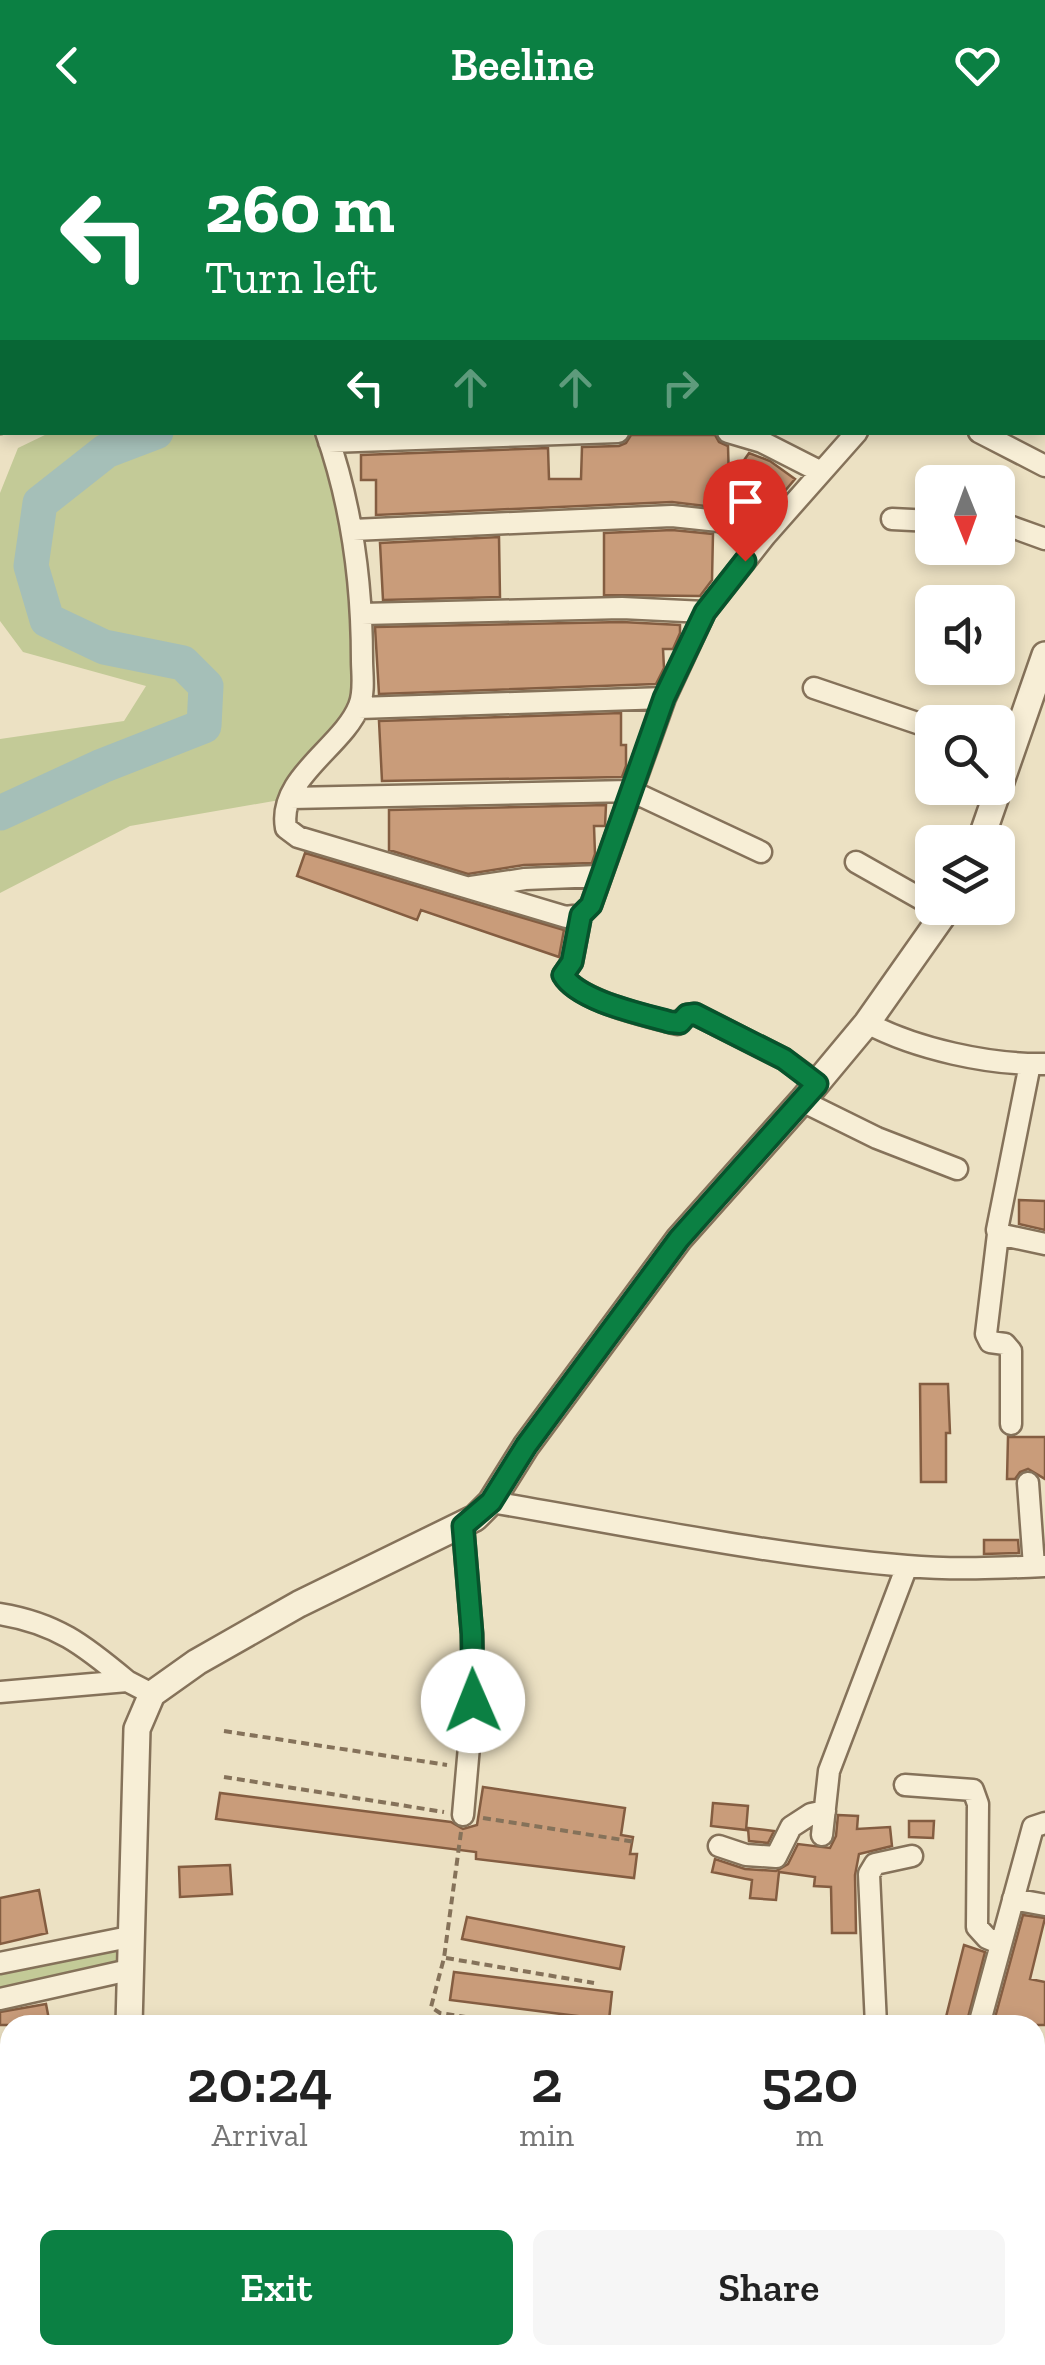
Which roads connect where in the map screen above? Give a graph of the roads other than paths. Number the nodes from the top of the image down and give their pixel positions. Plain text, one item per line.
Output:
1 (465, 435) edge
2 (738, 435) edge
3 (854, 435) edge
4 (985, 435) edge
5 (328, 438) edge
6 (1045, 466) edge
7 (821, 472) junction
8 (892, 519) dead end
9 (915, 520) edge
10 (1015, 528) edge
11 (353, 530) junction
12 (765, 536) junction
13 (1045, 538) edge
14 (705, 612) junction
15 (362, 614) junction
16 (1045, 655) edge
17 (814, 688) dead end
18 (664, 698) junction
19 (359, 708) junction
20 (915, 722) edge
21 (1015, 729) edge
22 (631, 791) junction
23 (290, 798) junction
24 (760, 852) dead end
25 (856, 862) dead end
26 (599, 876) junction
27 (466, 888) junction
28 (915, 894) edge
29 (581, 915) junction
30 (929, 925) edge
31 (867, 1023) junction
32 (1040, 1060) edge
33 (809, 1092) junction
34 (957, 1169) dead end
35 (998, 1234) junction
36 (1045, 1244) edge
37 (1011, 1424) dead end
38 (1028, 1483) dead end
39 (491, 1502) junction
40 (463, 1526) junction
41 (906, 1566) junction
42 (1040, 1566) edge
43 (0, 1614) edge
44 (127, 1680) junction
45 (0, 1692) edge
46 (152, 1694) junction
47 (905, 1785) dead end
48 (825, 1811) junction
49 (463, 1815) road end
50 (1045, 1823) edge
51 (822, 1835) dead end
52 (720, 1846) dead end
53 (912, 1856) dead end
54 (1013, 1898) junction
55 (1045, 1905) edge
56 (130, 1937) junction
57 (1000, 1944) junction
58 (0, 1963) edge
59 (130, 1970) junction
60 (0, 1999) edge
61 (129, 2015) edge
62 (875, 2015) edge
63 (982, 2015) edge

1 - 5 street
2 - 7 street
3 - 7 street
4 - 6 street
5 - 11 street
7 - 12 street
8 - 9 street
10 - 13 street
11 - 12 street
11 - 15 street
12 - 14 street
14 - 15 street
14 - 18 street
15 - 19 street
16 - 21 street
17 - 20 street
18 - 19 street
18 - 22 street
19 - 23 street
22 - 23 street
22 - 24 street
22 - 26 street
23 - 27 street
25 - 28 street
26 - 27 street
26 - 29 street
27 - 29 street
29 - 33 street
30 - 31 street
31 - 32 street
31 - 33 street
32 - 35 street
33 - 34 street
33 - 39 street
35 - 36 street
35 - 37 street
38 - 42 street
39 - 40 street
39 - 41 street
40 - 46 street
40 - 49 street
41 - 42 street
41 - 48 street
43 - 44 street
44 - 45 street
44 - 46 street
46 - 56 street
47 - 57 street
48 - 51 street
48 - 52 street
50 - 54 street
53 - 62 street
54 - 55 street
54 - 57 street
56 - 58 street
56 - 59 street
57 - 63 street
59 - 60 street
59 - 61 street

